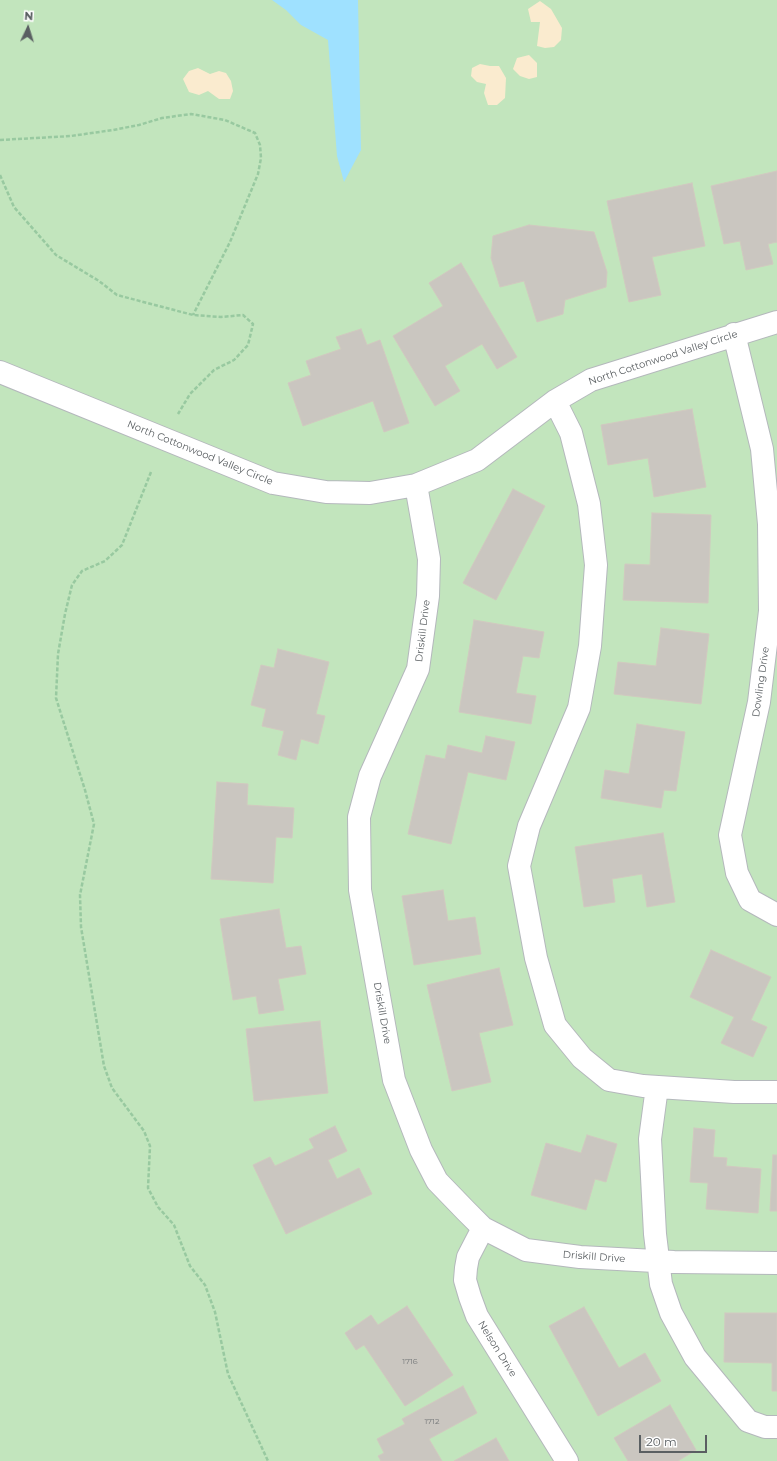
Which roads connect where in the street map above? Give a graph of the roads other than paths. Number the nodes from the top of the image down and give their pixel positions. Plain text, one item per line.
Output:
1 (777, 322) edge
2 (734, 334) junction
3 (0, 372) edge
4 (555, 401) junction
5 (416, 485) junction
6 (777, 915) edge
7 (657, 1087) junction
8 (777, 1092) edge
9 (483, 1228) junction
10 (659, 1261) junction
11 (777, 1263) edge
12 (777, 1427) edge
13 (567, 1461) edge

1 - 2 street, North Cottonwood Valley Circle
2 - 4 street, North Cottonwood Valley Circle
2 - 6 street, Dowling Drive
3 - 5 street, North Cottonwood Valley Circle
4 - 5 street, North Cottonwood Valley Circle
4 - 7 street
5 - 9 street, Driskill Drive
7 - 8 street
7 - 10 street
9 - 10 street, Driskill Drive
9 - 13 street, Nelson Drive
10 - 11 street, Driskill Drive
10 - 12 street

